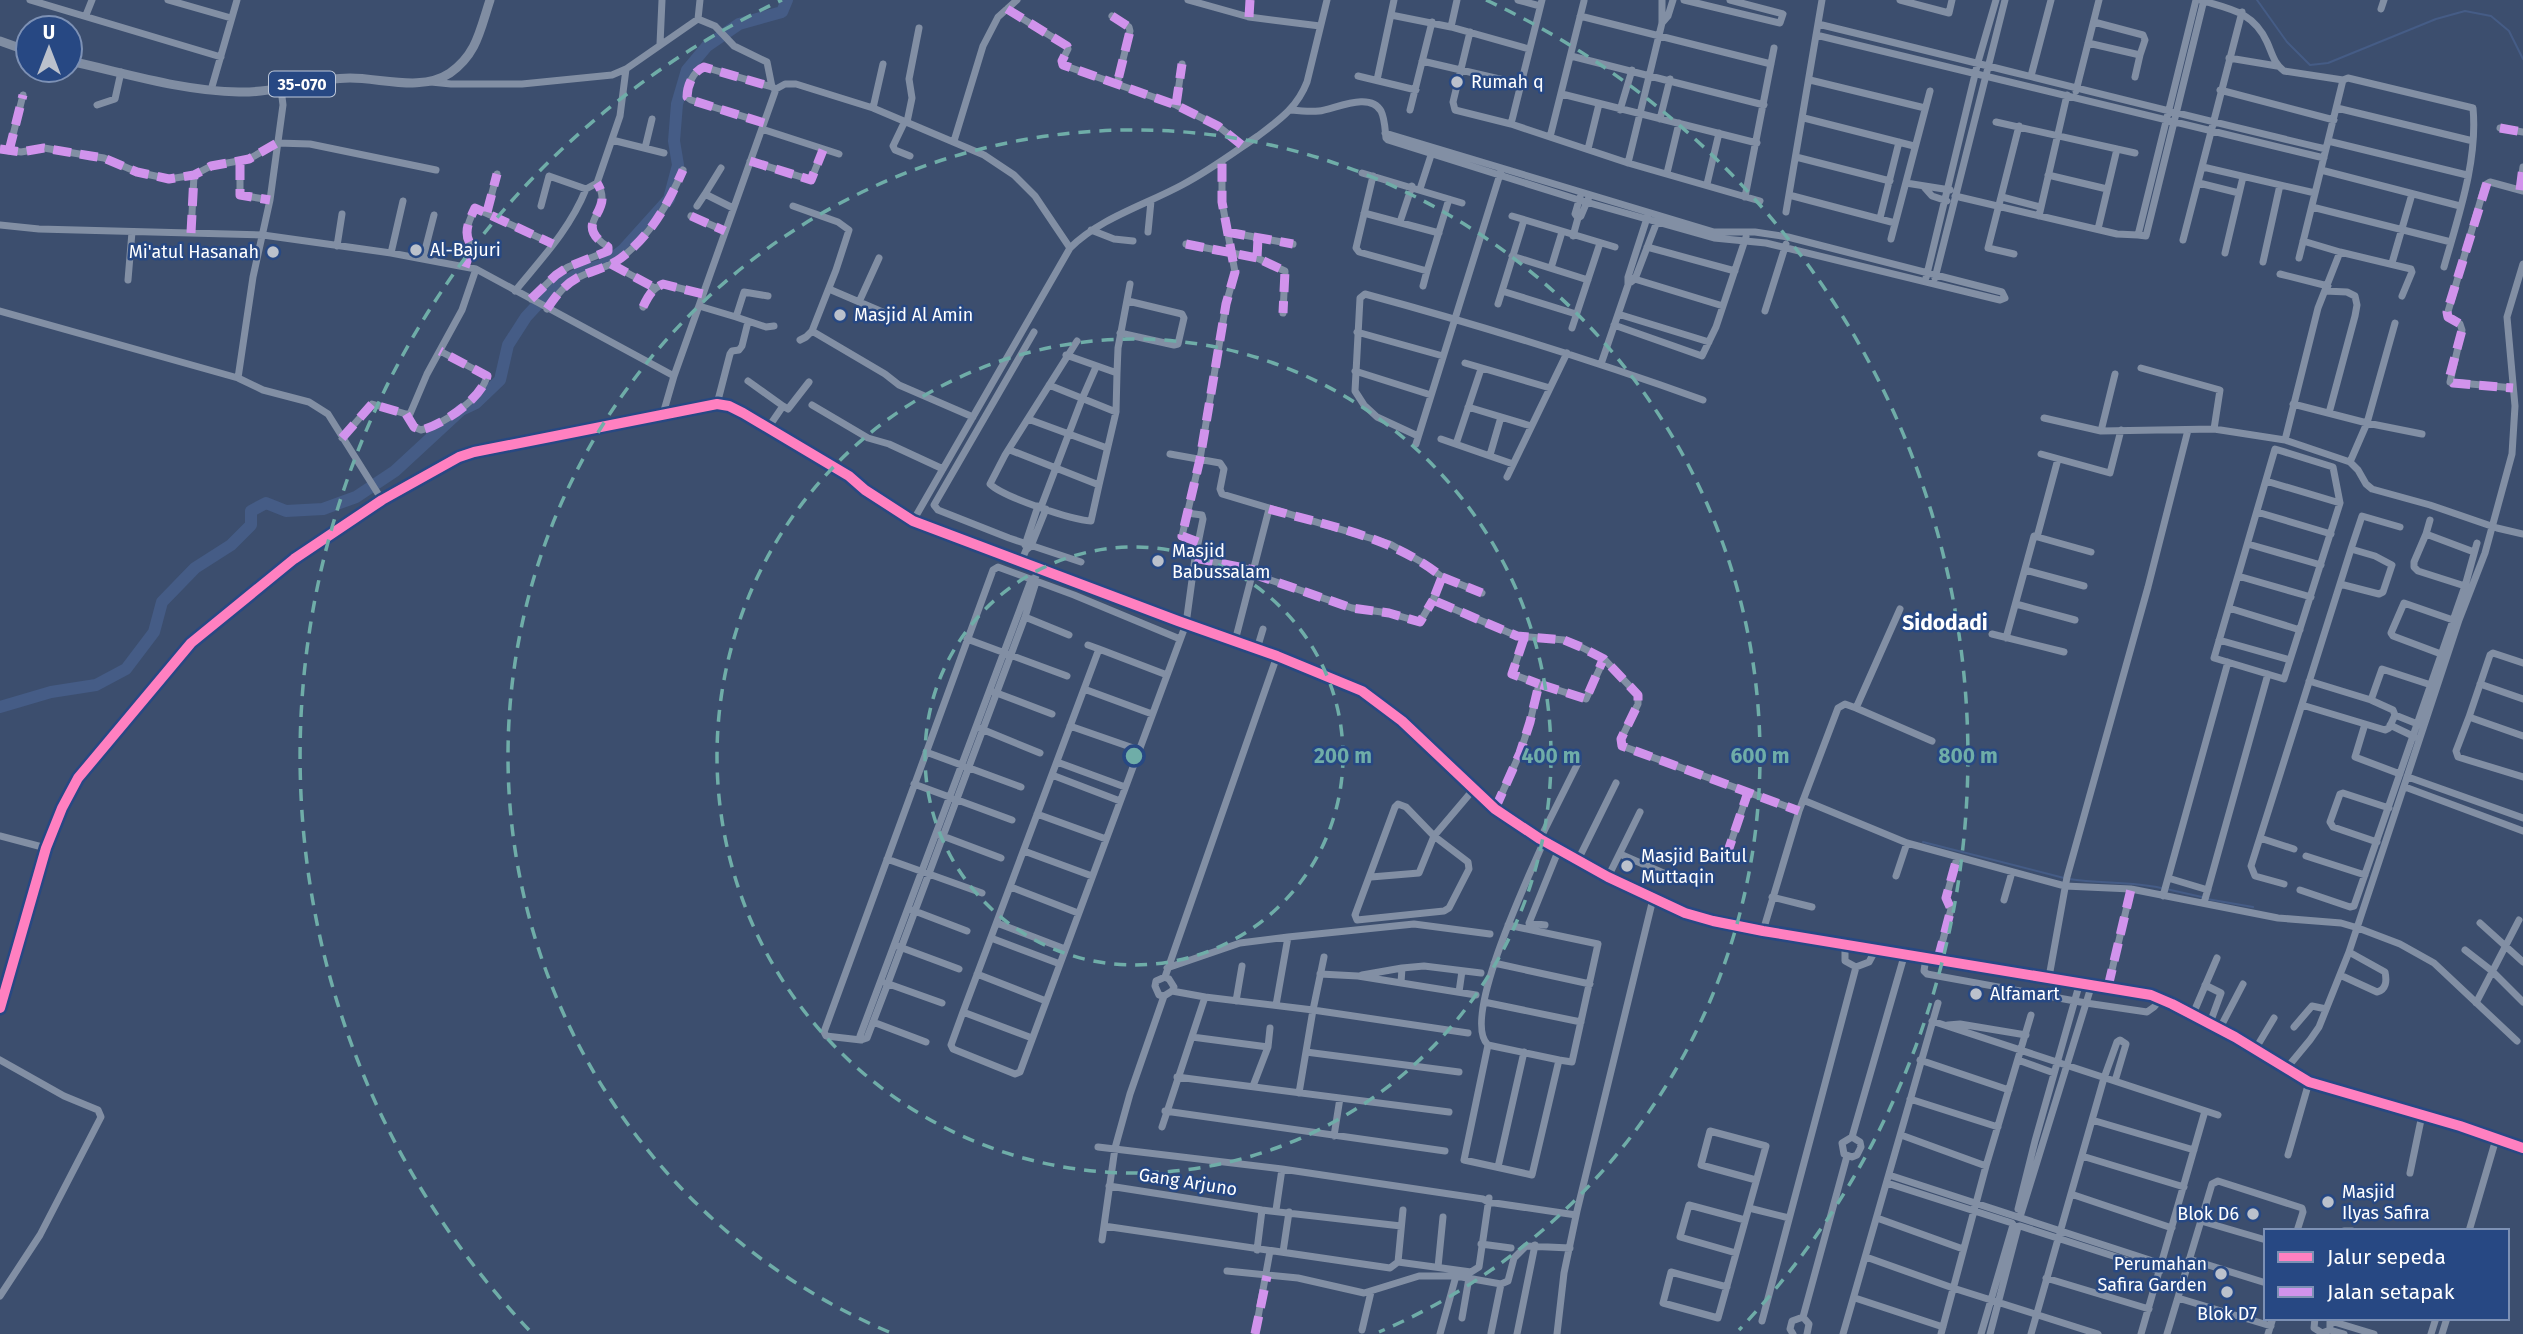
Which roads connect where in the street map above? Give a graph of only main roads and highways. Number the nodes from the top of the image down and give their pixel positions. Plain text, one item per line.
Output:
1 (490, 0) edge
2 (84, 64) edge

1 - 2 main road, 35-070

